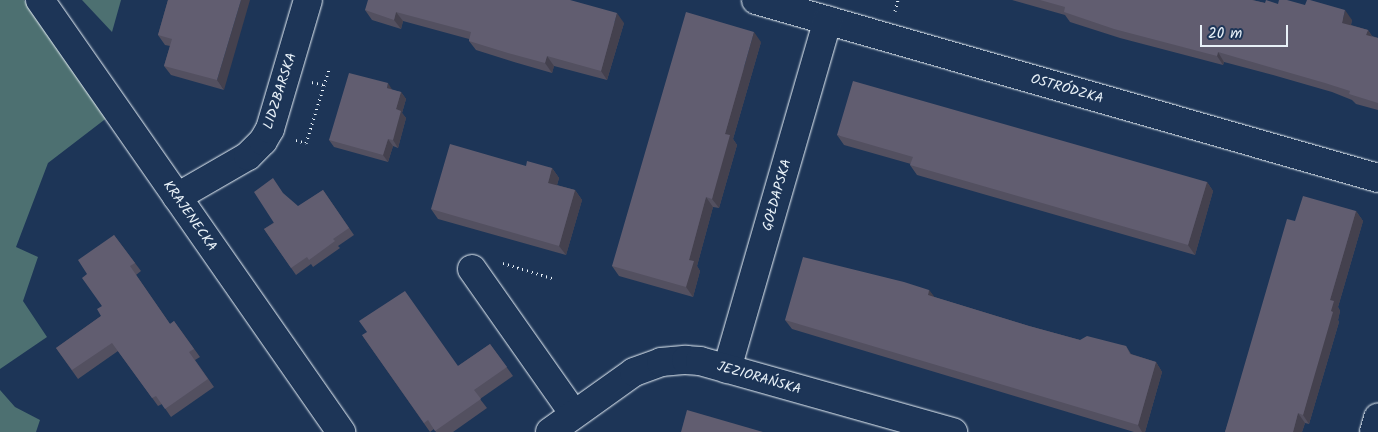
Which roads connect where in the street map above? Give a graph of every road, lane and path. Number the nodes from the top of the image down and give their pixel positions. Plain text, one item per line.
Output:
1 (40, 0) edge
2 (308, 0) edge
3 (756, 0) edge
4 (828, 20) junction
5 (1378, 178) edge
6 (177, 197) junction
7 (472, 269) dead end
8 (727, 369) junction
9 (574, 414) junction
10 (1378, 418) edge
11 (341, 432) edge
12 (550, 432) edge
13 (953, 432) edge
14 (1374, 432) edge

1 - 6 street, KRAJENECKA
2 - 6 street, LIDZBARSKA
3 - 4 street, OSTRÓDZKA
4 - 5 street, OSTRÓDZKA
4 - 8 street, GOŁDAPSKA
6 - 11 street, KRAJENECKA
7 - 9 street
8 - 9 street, JEZIORAŃSKA
8 - 13 street, JEZIORAŃSKA
9 - 12 street, JEZIORAŃSKA
10 - 14 street

